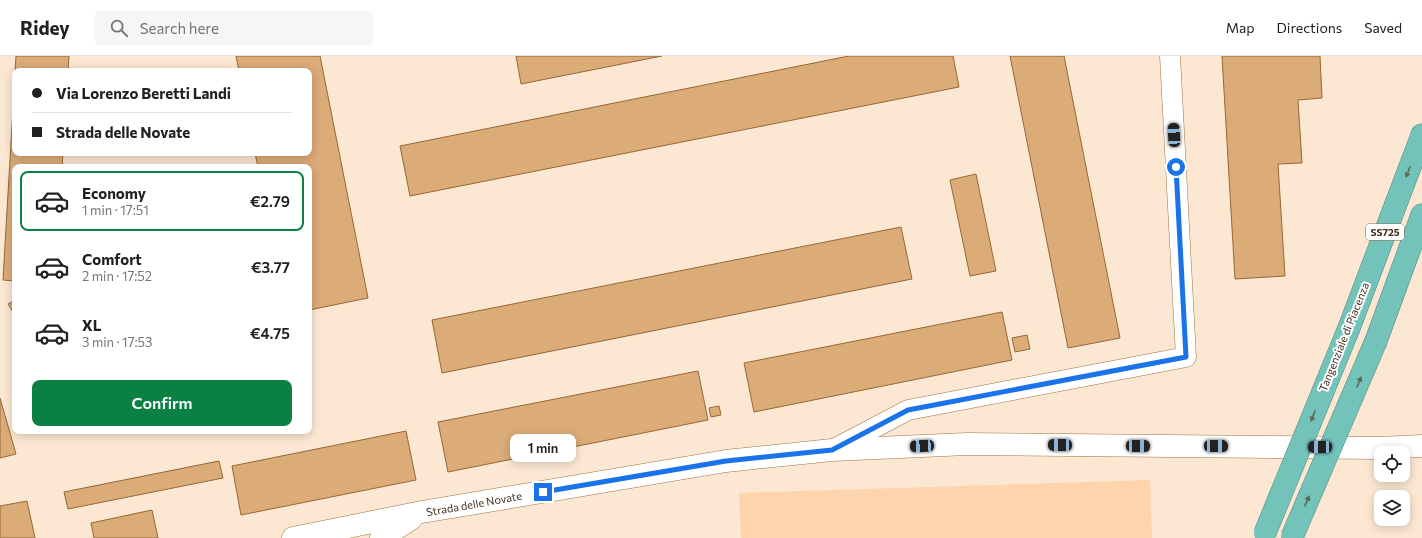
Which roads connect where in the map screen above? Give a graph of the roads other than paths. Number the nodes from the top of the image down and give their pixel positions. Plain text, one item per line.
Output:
1 (1170, 56) edge
2 (1422, 135) edge
3 (1422, 215) edge
4 (1422, 243) edge
5 (1376, 341) junction
6 (1422, 446) edge
7 (832, 450) junction
8 (422, 512) junction
9 (1264, 536) edge
10 (1292, 537) edge
11 (293, 538) edge
12 (381, 538) edge

1 - 7 street
2 -> 9 highway, Tangenziale di Piacenza / SS725, bridge
3 - 5 highway, SS725
4 - 5 highway
10 -> 5 highway, SS725, bridge
6 - 7 street, Strada delle Novate
7 - 8 street, Strada delle Novate
8 - 11 street, Strada delle Novate
8 - 12 street

